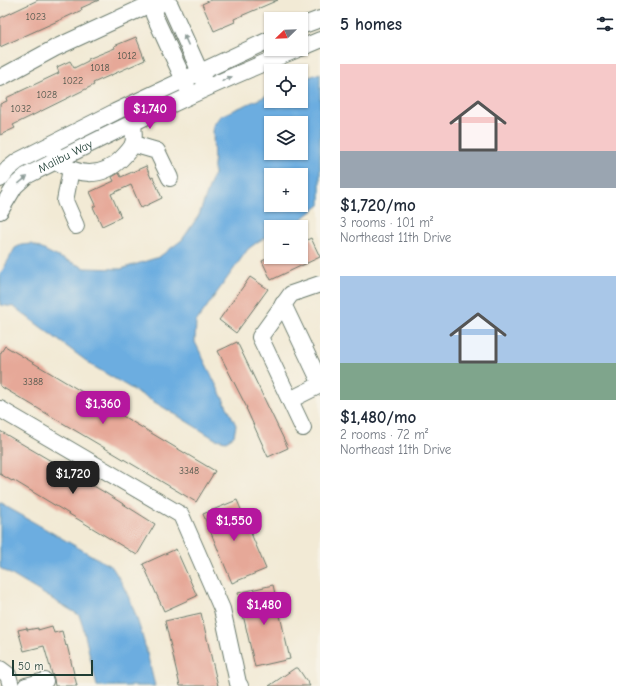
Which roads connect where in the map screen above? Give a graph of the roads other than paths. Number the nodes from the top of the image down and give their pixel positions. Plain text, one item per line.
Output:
1 (158, 0) edge
2 (320, 19) edge
3 (308, 23) edge
4 (320, 40) edge
5 (264, 42) edge
6 (308, 45) edge
7 (280, 56) edge
8 (200, 72) junction
9 (0, 78) edge
10 (184, 79) junction
11 (208, 88) junction
12 (191, 96) junction
13 (133, 122) junction
14 (54, 143) junction
15 (133, 144) junction
16 (56, 161) junction
17 (71, 169) junction
18 (170, 178) dead end
19 (0, 179) edge
20 (0, 211) edge
21 (76, 226) dead end
22 (320, 284) edge
23 (283, 304) junction
24 (320, 382) edge
25 (320, 385) edge
26 (290, 400) junction
27 (0, 409) edge
28 (303, 428) dead end
29 (45, 681) dead end
30 (26, 686) edge
31 (240, 686) edge

8 -> 1 street
1 - 9 street
1 - 10 street
2 - 3 street
4 - 6 street, Malibu Way
5 - 8 street, Malibu Way
11 -> 7 street, Malibu Way
8 - 10 street, Malibu Way
8 - 11 street
10 - 12 street
10 - 14 street, Malibu Way
11 - 12 street, Malibu Way
12 - 13 street, Malibu Way
13 - 15 street
13 - 16 street, Malibu Way
14 - 16 street
14 - 19 street, Malibu Way
15 - 17 street
15 - 18 street
16 - 17 street
20 -> 16 street, Malibu Way
17 - 21 street
22 - 23 street
23 - 24 street
23 - 26 street
25 - 26 street
26 - 28 street
27 - 31 street
29 - 30 street

